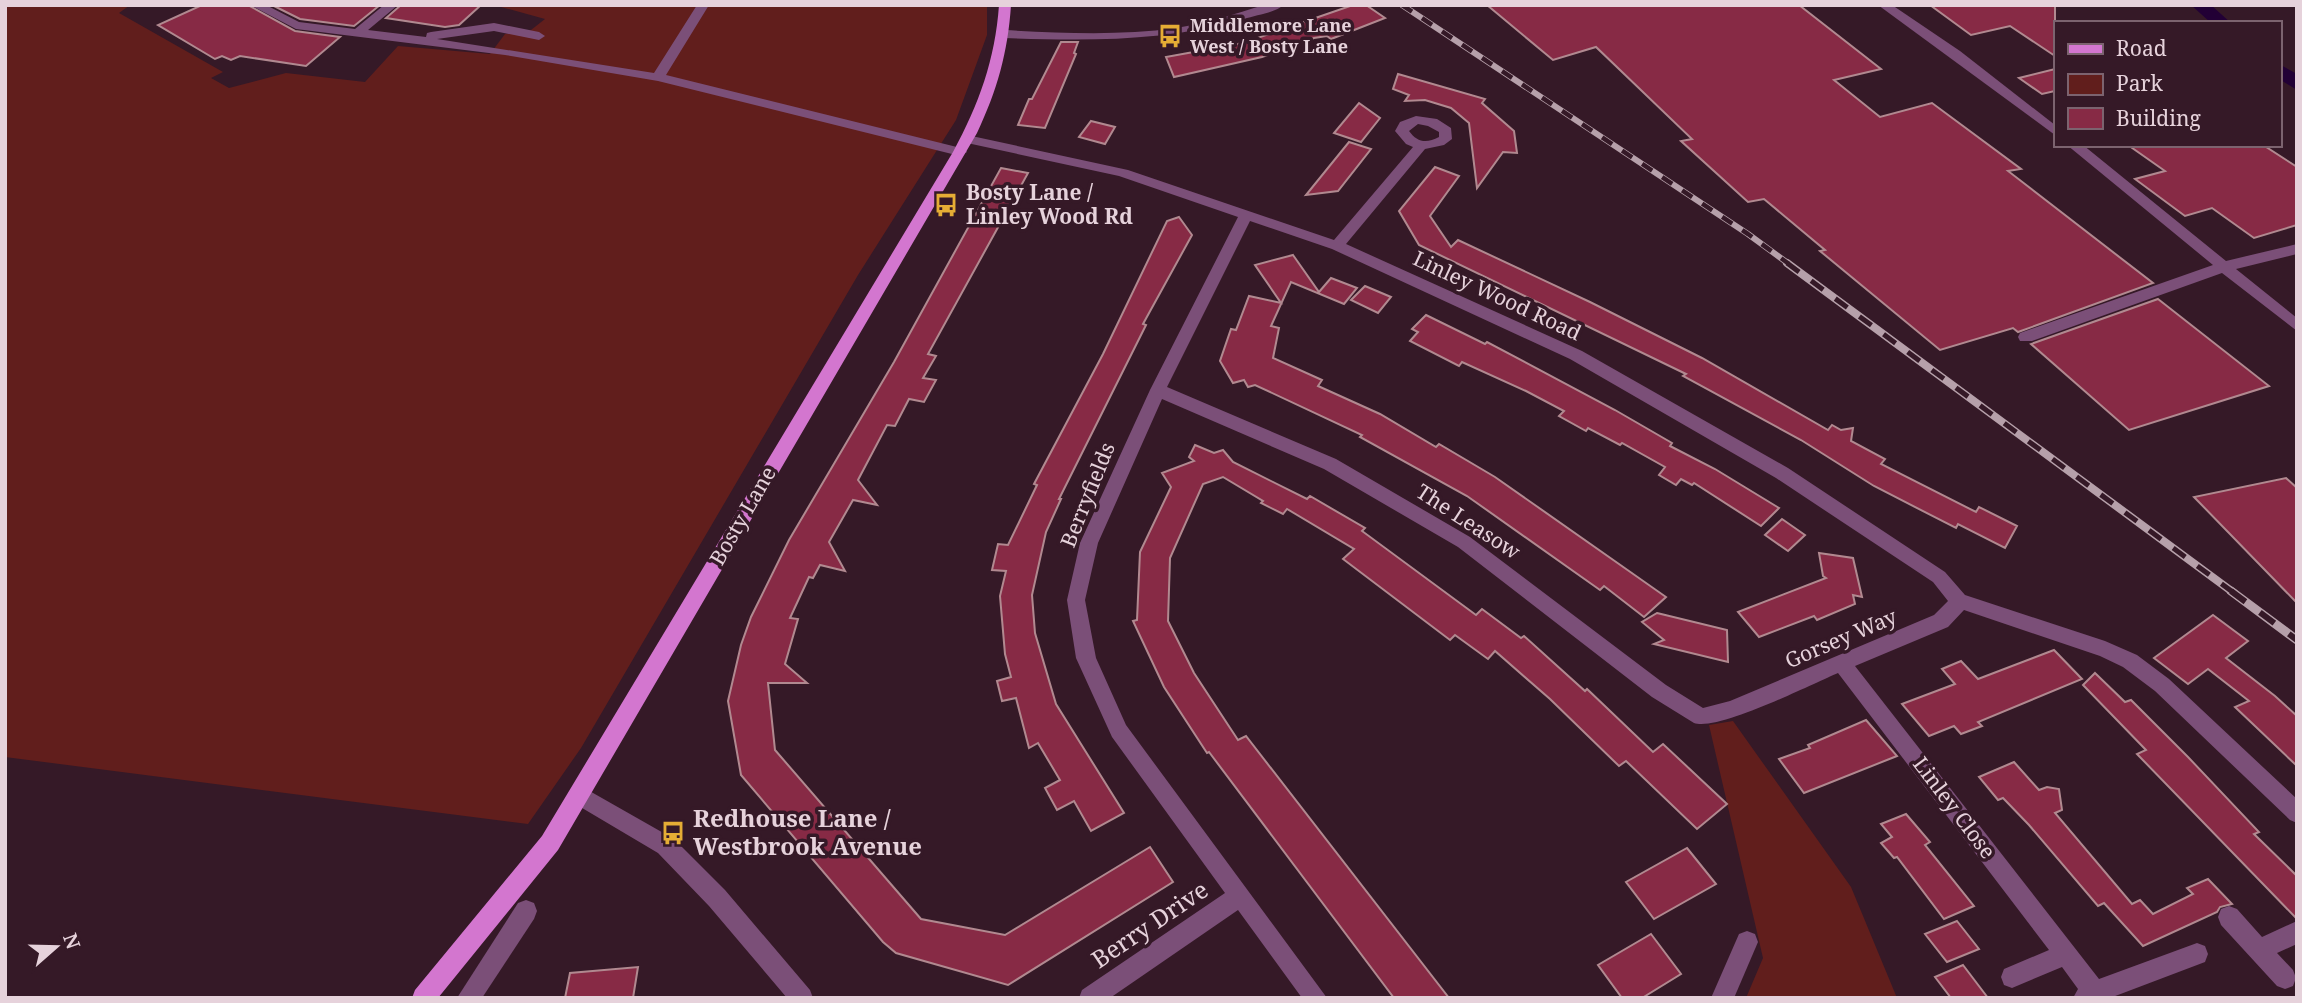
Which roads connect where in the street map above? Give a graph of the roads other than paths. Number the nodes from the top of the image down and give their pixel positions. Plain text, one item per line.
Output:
1 (256, 5) edge
2 (392, 5) edge
3 (703, 5) edge
4 (1004, 5) edge
5 (1278, 5) edge
6 (1884, 5) edge
7 (358, 32) junction
8 (1004, 34) junction
9 (539, 36) dead end
10 (418, 40) junction
11 (658, 77) junction
12 (2054, 130) edge
13 (964, 146) junction
14 (1421, 146) dead end
15 (2077, 147) edge
16 (1247, 214) junction
17 (1337, 246) junction
18 (2297, 248) edge
19 (2226, 266) junction
20 (2297, 326) edge
21 (2026, 337) dead end
22 (1158, 390) junction
23 (1958, 600) junction
24 (1842, 663) junction
25 (1732, 709) joint
26 (579, 795) junction
27 (2297, 813) edge
28 (1240, 896) junction
29 (526, 911) dead end
30 (2229, 917) dead end
31 (2297, 932) edge
32 (1747, 942) dead end
33 (2259, 950) junction
34 (2065, 954) junction
35 (2197, 954) dead end
36 (2012, 977) dead end
37 (2285, 978) dead end
38 (2090, 995) edge
39 (423, 998) edge
40 (468, 998) edge
41 (802, 998) edge
42 (1090, 998) edge
43 (1316, 998) edge
44 (1722, 998) edge

1 - 7 street, Linley Wood Road
2 - 7 street
3 - 11 street
4 - 8 main road, Bosty Lane
5 - 8 street
6 - 12 street
7 - 10 street, Linley Wood Road
8 - 13 main road, Bosty Lane
9 - 10 street
10 - 11 street, Linley Wood Road
11 - 13 street, Linley Wood Road
13 - 16 street, Linley Wood Road
13 - 26 main road, Bosty Lane
14 - 17 street
15 - 19 street
16 - 17 street, Linley Wood Road
16 - 22 street, Berryfields
17 - 23 street, Linley Wood Road
18 - 19 street
19 - 20 street
19 - 21 street
22 - 25 street, The Leasow
22 - 28 street, Berryfields
23 - 24 street, Gorsey Way
23 - 27 street
24 - 25 street, Gorsey Way
24 - 34 street, Linley Close
26 - 39 main road, Bosty Lane
26 - 41 street
28 - 42 street, Berry Drive
28 - 43 street, Berryfields
29 - 40 street
30 - 33 street
31 - 33 street
32 - 44 street
33 - 37 street
34 - 36 street
34 - 38 street, Linley Close
35 - 38 street, Linley Close

